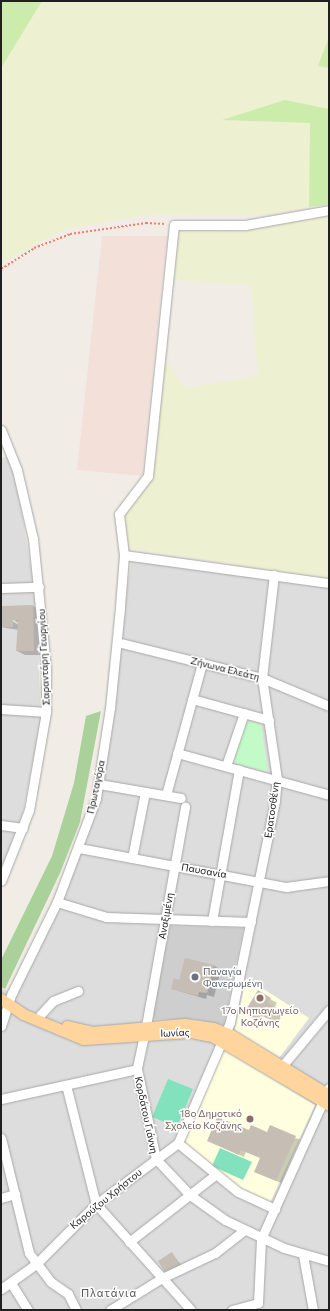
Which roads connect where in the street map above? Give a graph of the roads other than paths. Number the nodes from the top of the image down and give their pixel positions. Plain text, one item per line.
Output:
1 (329, 210) edge
2 (1, 430) edge
3 (124, 555) junction
4 (274, 575) junction
5 (329, 583) edge
6 (1, 588) edge
7 (39, 588) junction
8 (117, 642) junction
9 (202, 663) junction
10 (262, 678) junction
11 (192, 699) junction
12 (329, 706) edge
13 (1, 709) edge
14 (46, 712) junction
15 (244, 713) junction
16 (269, 720) junction
17 (177, 753) junction
18 (226, 766) junction
19 (239, 769) junction
20 (276, 779) junction
21 (99, 784) junction
22 (145, 792) junction
23 (166, 795) junction
24 (329, 795) edge
25 (180, 798) dead end
26 (185, 806) dead end
27 (1, 825) edge
28 (23, 828) junction
29 (79, 848) junction
30 (132, 858) junction
31 (175, 865) junction
32 (220, 873) junction
33 (1, 881) edge
34 (260, 881) junction
35 (329, 881) edge
36 (57, 902) junction
37 (165, 920) junction
38 (212, 921) junction
39 (251, 922) junction
40 (78, 991) dead end
41 (6, 1002) edge
42 (329, 1010) edge
43 (40, 1015) junction
44 (1, 1026) edge
45 (145, 1030) junction
46 (223, 1036) junction
47 (137, 1069) junction
48 (279, 1070) junction
49 (66, 1085) junction
50 (327, 1096) edge
51 (1, 1100) edge
52 (1, 1138) edge
53 (178, 1143) junction
54 (156, 1160) junction
55 (215, 1175) junction
56 (15, 1194) junction
57 (190, 1195) junction
58 (1, 1198) edge
59 (96, 1204) junction
60 (275, 1209) junction
61 (244, 1230) junction
62 (261, 1239) junction
63 (128, 1242) junction
64 (303, 1254) junction
65 (329, 1261) edge
66 (36, 1264) junction
67 (162, 1278) junction
68 (11, 1283) junction
69 (1, 1290) edge
70 (128, 1300) junction
71 (28, 1310) edge
72 (76, 1310) edge
73 (110, 1310) edge
74 (130, 1310) edge
75 (191, 1310) edge
76 (233, 1310) edge
77 (313, 1310) edge

1 - 3 street, Πρωταγόρα
2 - 7 street, Σαραντάρη Γεωργίου
3 - 4 street
3 - 8 street, Πρωταγόρα
4 - 5 street
4 - 10 street, Ερατοσθένη
6 - 7 street
7 - 14 street, Σαραντάρη Γεωργίου
8 - 9 street, Ζήνωνα Ελεάτη
8 - 21 street, Πρωταγόρα
9 - 10 street, Ζήνωνα Ελεάτη
9 - 11 street
10 - 12 street, Ζήνωνα Ελεάτη
10 - 16 street, Ερατοσθένη
11 - 15 street
11 - 17 street
13 - 14 street
14 - 28 street, Σαραντάρη Γεωργίου
15 - 16 street
15 - 18 street
16 - 20 street, Ερατοσθένη
17 - 18 street
17 - 23 street
18 - 19 street
19 - 20 street
19 - 32 street
20 - 24 street
20 - 34 street, Ερατοσθένη
21 - 22 street
21 - 29 street, Πρωταγόρα
22 - 23 street
22 - 30 street
23 - 25 street
26 - 31 street, Αναξιμένη
27 - 28 street
28 - 33 street, Σαραντάρη Γεωργίου
29 - 30 street, Παυσανία
29 - 36 street, Πρωταγόρα
30 - 31 street, Παυσανία
31 - 32 street, Παυσανία
31 - 37 street, Αναξιμένη
32 - 34 street, Παυσανία
32 - 38 street
34 - 35 street, Παυσανία
34 - 39 street, Ερατοσθένη
36 - 37 street
36 - 41 street, Πρωταγόρα
37 - 38 street
37 - 45 street, Αναξιμένη
38 - 39 street
39 - 46 street, Ερατοσθένη
40 - 43 street
41 - 43 main road, Ιωνίας
41 - 44 street, Πρωταγόρα
41 - 45 main road, Ιωνίας
42 - 48 street
43 - 45 main road, Ιωνίας
45 - 46 main road, Ιωνίας
45 - 47 street, Κορδάτου Γιάννη
46 - 48 main road, Ιωνίας
46 - 53 street, Ερατοσθένη
47 - 49 street
47 - 54 street, Κορδάτου Γιάννη
48 - 50 main road, Ιωνίας
49 - 51 street
49 - 59 street
50 - 60 street
52 - 56 street
53 - 54 street, Καρούζου Χρήστου
53 - 55 street
54 - 57 street, Κορδάτου Γιάννη
54 - 59 street, Καρούζου Χρήστου
55 - 57 street
55 - 60 street
56 - 58 street
56 - 66 street
57 - 61 street, Κορδάτου Γιάννη
57 - 63 street
59 - 63 street
59 - 66 street, Καρούζου Χρήστου
60 - 62 street
61 - 62 street, Κορδάτου Γιάννη
61 - 67 street
62 - 64 street, Κορδάτου Γιάννη
62 - 76 street
63 - 67 street
64 - 65 street, Κορδάτου Γιάννη
64 - 77 street
66 - 68 street, Καρούζου Χρήστου
66 - 72 street
67 - 70 street
67 - 75 street
68 - 69 street, Καρούζου Χρήστου
68 - 71 street
70 - 73 street
70 - 74 street

